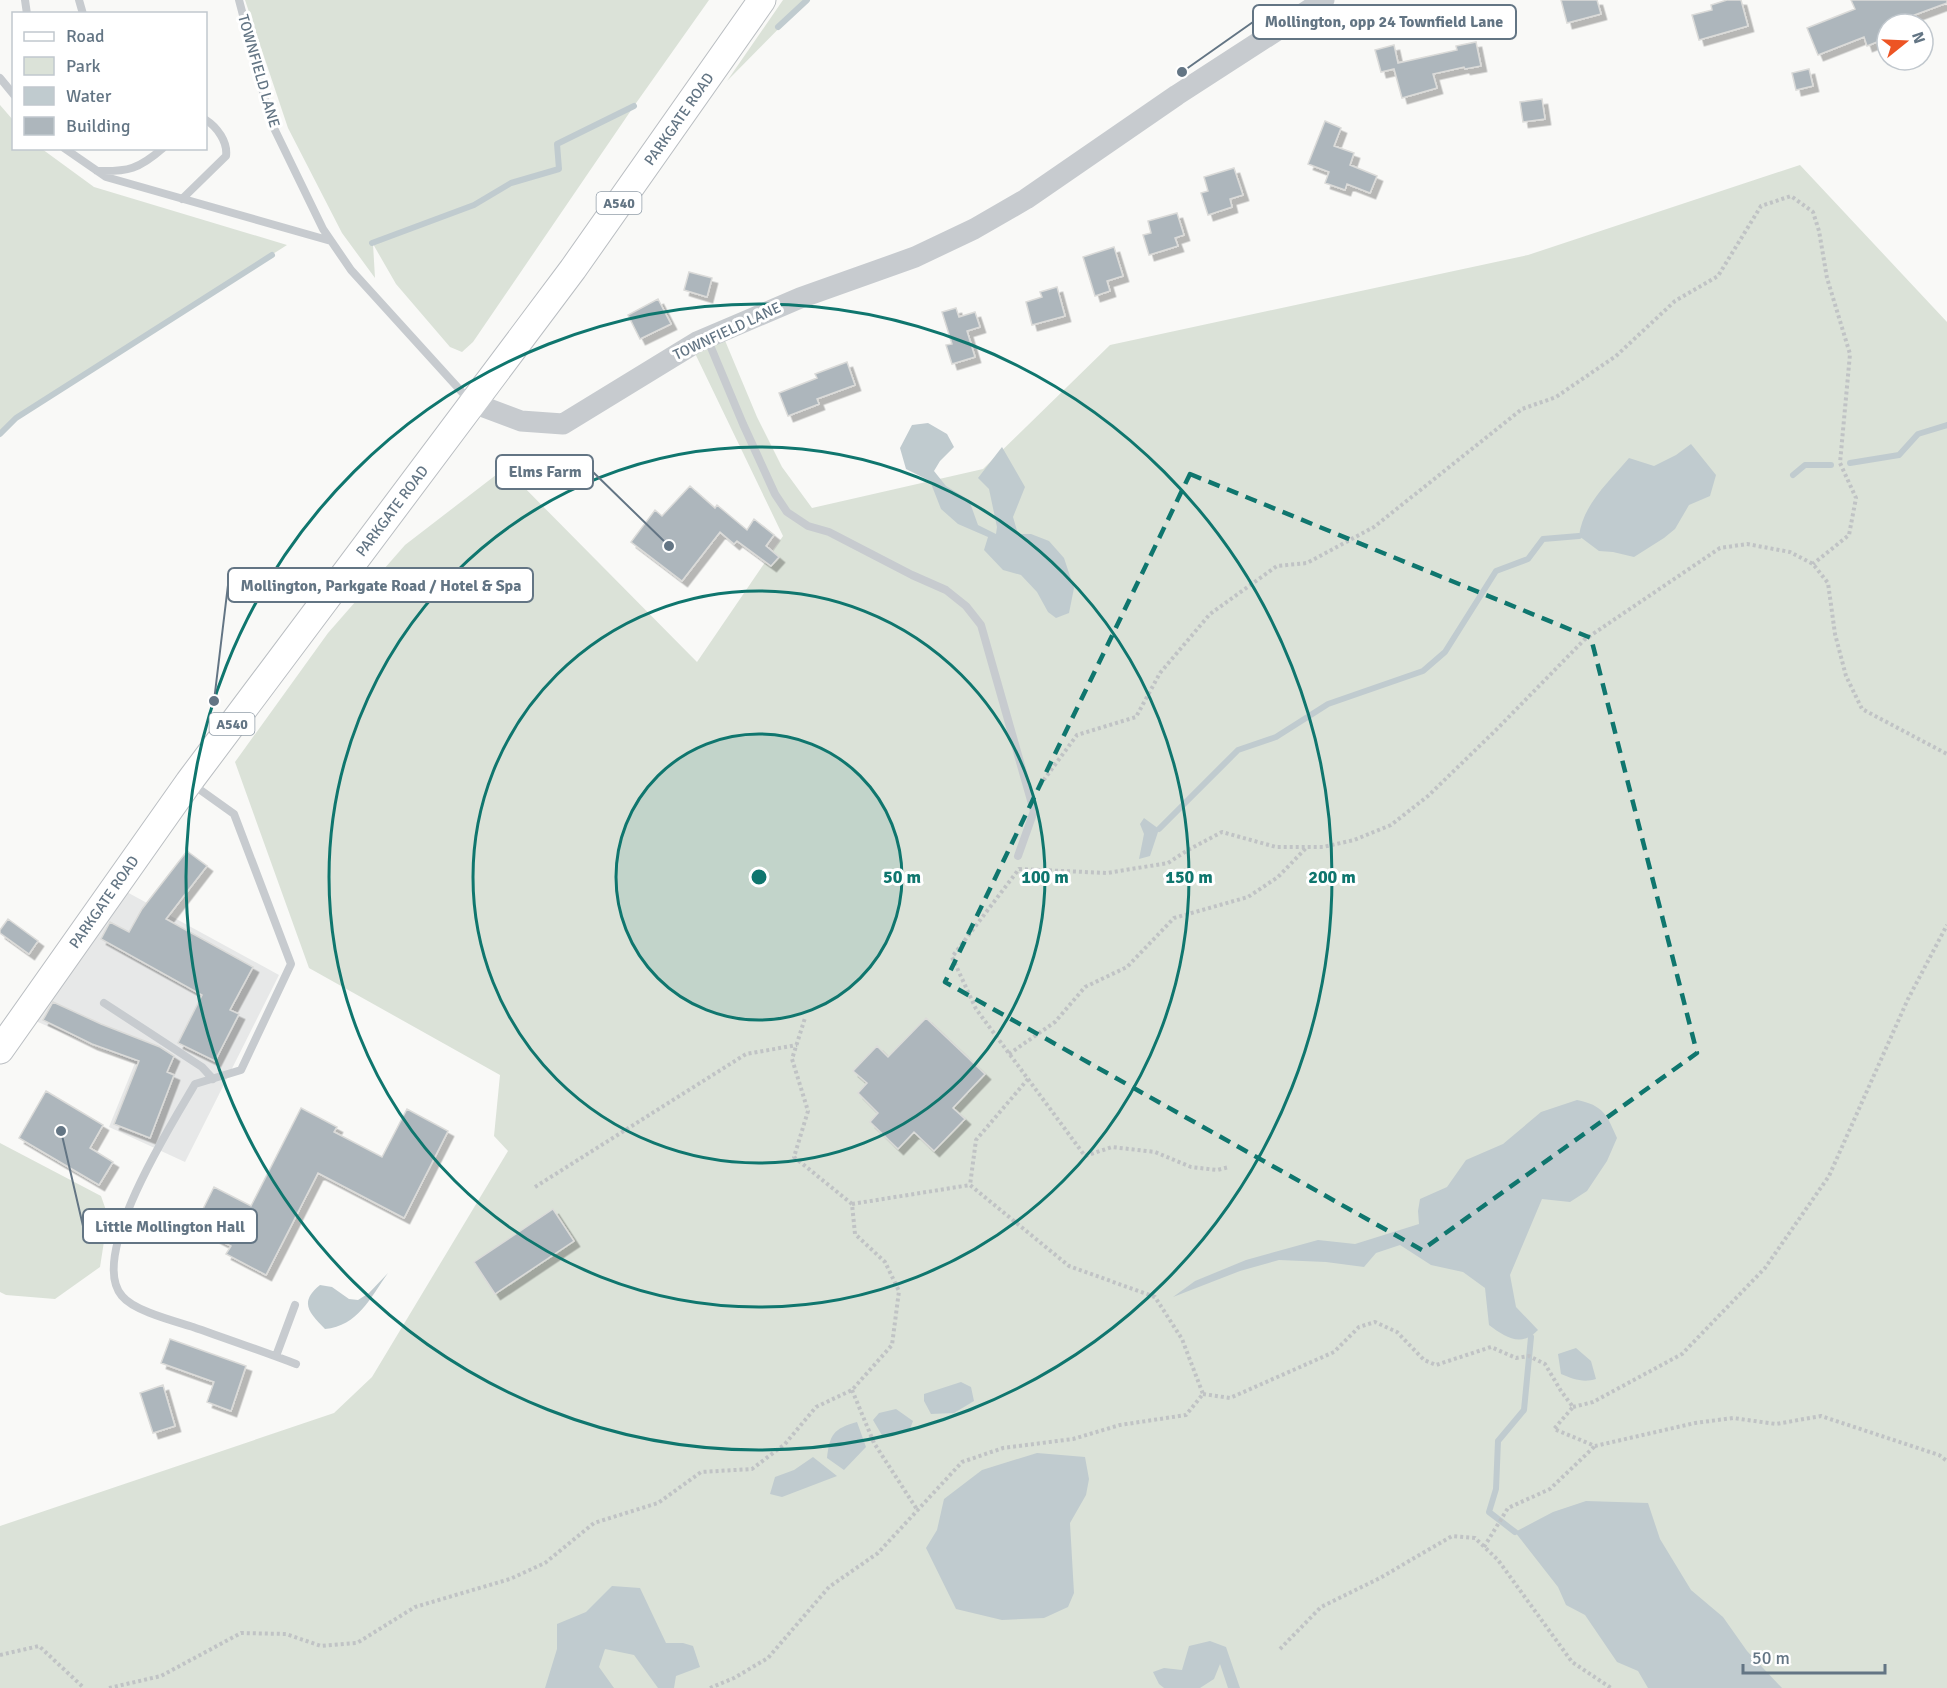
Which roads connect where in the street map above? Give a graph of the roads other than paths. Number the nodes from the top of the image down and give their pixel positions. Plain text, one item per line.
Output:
1 (239, 0) edge
2 (762, 0) edge
3 (1291, 0) edge
4 (1324, 0) edge
5 (1276, 31) junction
6 (0, 78) edge
7 (12, 93) edge
8 (207, 121) edge
9 (67, 150) edge
10 (161, 150) edge
11 (96, 171) junction
12 (182, 199) junction
13 (331, 241) junction
14 (707, 337) junction
15 (473, 403) junction
16 (189, 782) junction
17 (1018, 856) dead end
18 (104, 1003) dead end
19 (0, 1050) edge
20 (213, 1078) junction
21 (295, 1305) dead end
22 (276, 1356) junction
23 (296, 1364) dead end

1 - 13 lane, TOWNFIELD LANE
2 - 15 main road, PARKGATE ROAD / A540
3 - 5 street
4 - 5 street, TOWNFIELD LANE
5 - 14 street, TOWNFIELD LANE
6 - 7 lane
8 - 12 lane
9 - 11 lane
10 - 11 lane
11 - 12 lane
12 - 13 lane
13 - 15 lane, TOWNFIELD LANE
14 - 15 street, TOWNFIELD LANE
14 - 17 lane
15 - 16 main road, PARKGATE ROAD / A540
16 - 19 main road, PARKGATE ROAD / A540
16 - 20 lane
18 - 20 lane
20 - 22 lane
21 - 22 lane
22 - 23 lane

